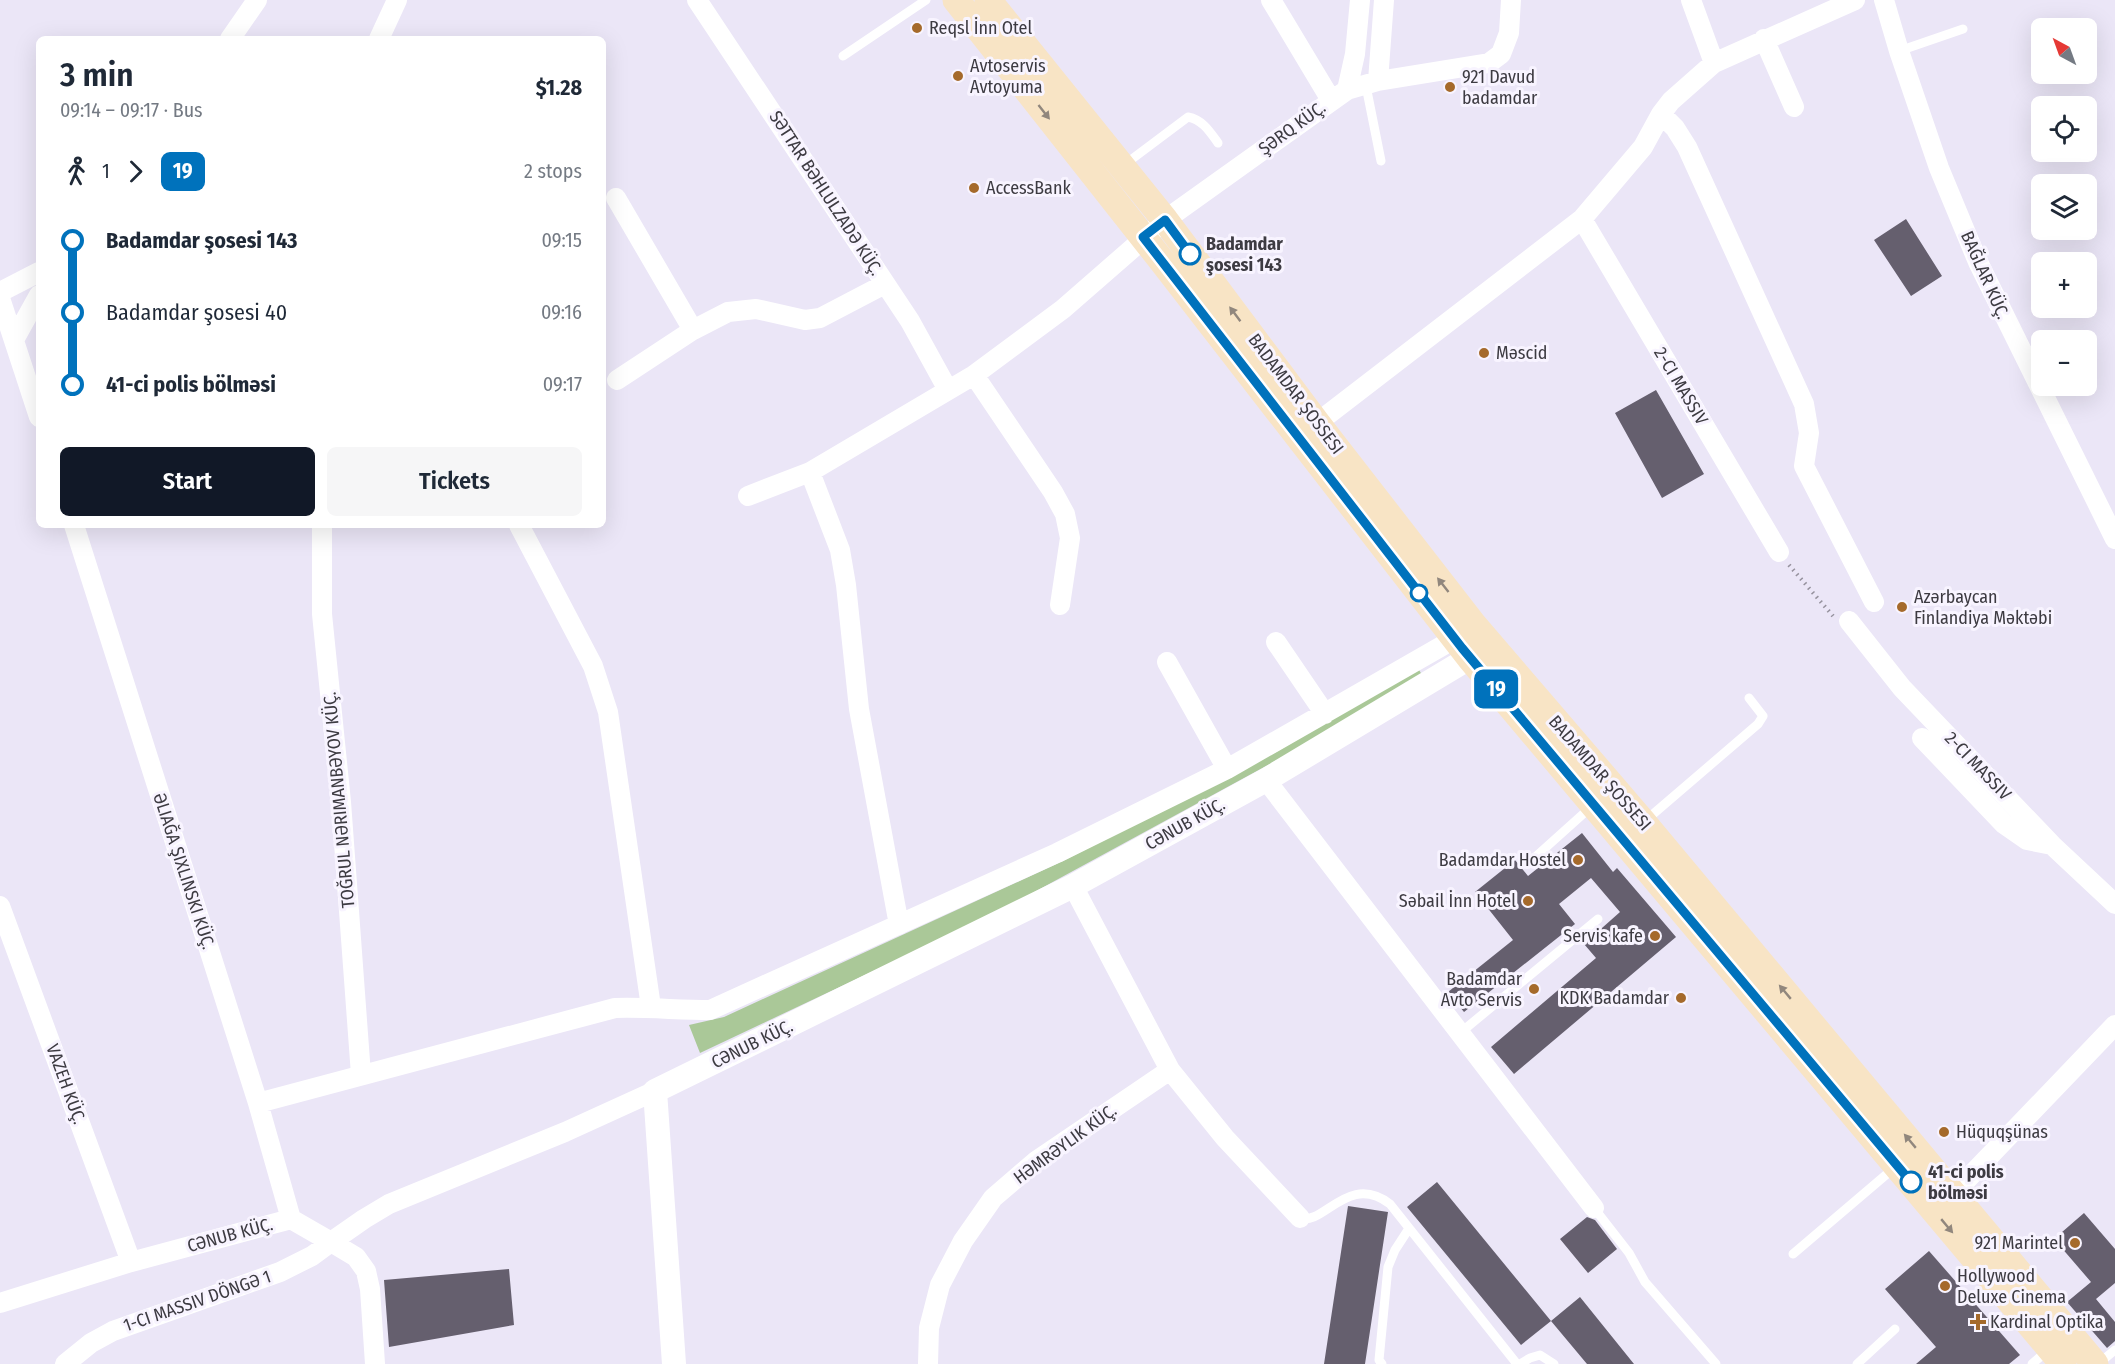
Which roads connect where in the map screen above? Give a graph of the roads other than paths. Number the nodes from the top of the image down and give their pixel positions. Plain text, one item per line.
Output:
1 (257, 0) edge
2 (398, 0) edge
3 (697, 0) edge
4 (926, 0) edge
5 (956, 0) edge
6 (988, 0) edge
7 (1271, 0) edge
8 (1360, 0) edge
9 (1384, 0) edge
10 (1511, 0) edge
11 (1691, 0) edge
12 (1855, 0) edge
13 (1884, 0) edge
14 (1963, 29) dead end
15 (232, 36) edge
16 (380, 36) edge
17 (1764, 39) junction
18 (1899, 51) junction
19 (843, 56) dead end
20 (1714, 63) junction
21 (1355, 89) junction
22 (1794, 107) dead end
23 (1661, 114) junction
24 (1218, 143) dead end
25 (1381, 161) dead end
26 (1122, 167) junction
27 (616, 198) dead end
28 (1582, 219) junction
29 (1165, 220) junction
30 (1143, 237) junction
31 (36, 274) edge
32 (885, 284) junction
33 (0, 292) edge
34 (0, 298) edge
35 (36, 300) edge
36 (693, 330) junction
37 (14, 340) junction
38 (974, 375) junction
39 (617, 380) dead end
40 (948, 390) junction
41 (36, 408) edge
42 (1317, 423) junction
43 (810, 472) junction
44 (748, 496) dead end
45 (75, 528) edge
46 (322, 528) edge
47 (521, 528) edge
48 (2115, 539) edge
49 (1779, 552) road end
50 (1874, 602) dead end
51 (1060, 605) dead end
52 (1849, 621) road end
53 (1472, 641) junction
54 (1276, 642) dead end
55 (1167, 662) dead end
56 (1749, 698) dead end
57 (1325, 714) junction
58 (1922, 738) dead end
59 (1227, 769) junction
60 (1266, 780) junction
61 (1593, 804) junction
62 (1643, 822) junction
63 (2052, 845) junction
64 (1533, 859) dead end
65 (1072, 886) junction
66 (2115, 904) edge
67 (0, 906) edge
68 (1598, 919) dead end
69 (899, 925) junction
70 (651, 1007) junction
71 (2115, 1025) edge
72 (1460, 1033) junction
73 (1170, 1070) junction
74 (361, 1075) junction
75 (655, 1091) junction
76 (258, 1103) junction
77 (1896, 1165) junction
78 (1953, 1194) junction
79 (1594, 1208) joint
80 (1300, 1218) joint
81 (291, 1219) junction
82 (1408, 1230) junction
83 (331, 1242) junction
84 (1793, 1254) dead end
85 (131, 1262) junction
86 (0, 1302) edge
87 (1895, 1329) dead end
88 (2115, 1350) edge
89 (2053, 1352) edge
90 (65, 1364) edge
91 (375, 1364) edge
92 (674, 1364) edge
93 (928, 1364) edge
94 (1382, 1364) edge
95 (1518, 1364) edge
96 (1554, 1364) edge
97 (1716, 1364) edge
98 (1857, 1364) edge
99 (2097, 1364) edge

1 - 15 street
2 - 16 street
3 - 32 street, SƏTTAR BƏHLULZADƏ KÜÇ.
4 - 19 lane
5 -> 30 main road, BADAMDAR ŞOSSESI
6 - 26 main road, BADAMDAR ŞOSSESI
7 - 21 street
8 - 21 street
9 - 21 street
10 - 21 street
11 - 20 street
12 - 17 street
13 - 18 street, BAĞLAR KÜÇ.
14 - 18 lane
17 - 20 street
17 - 22 street
18 - 48 street, BAĞLAR KÜÇ.
20 - 23 street
21 - 25 lane
21 - 29 street, ŞƏRQ KÜÇ.
23 - 28 street
23 - 50 street
24 - 26 lane
26 - 29 main road, BADAMDAR ŞOSSESI
27 - 36 street
28 - 42 street
28 - 49 street, 2-CI MASSIV
29 - 30 street, ŞƏRQ KÜÇ.
42 -> 29 main road, BADAMDAR ŞOSSESI
30 - 38 street, ŞƏRQ KÜÇ.
30 - 53 main road, BADAMDAR ŞOSSESI
31 - 33 street
32 - 36 street
32 - 40 street, SƏTTAR BƏHLULZADƏ KÜÇ.
34 - 37 street
35 - 37 street
36 - 39 street
37 - 41 street
38 - 40 street, ŞƏRQ KÜÇ.
38 - 51 street
40 - 43 street, ŞƏRQ KÜÇ.
53 -> 42 main road, BADAMDAR ŞOSSESI
43 - 44 street, ŞƏRQ KÜÇ.
43 - 69 street
45 - 76 street
46 - 74 street, TOĞRUL NƏRIMANBƏYOV KÜÇ.
47 - 70 street
52 - 63 street, 2-CI MASSIV
53 - 57 street, CƏNUB KÜÇ.
53 - 60 street, CƏNUB KÜÇ.
53 - 61 main road, BADAMDAR ŞOSSESI
53 - 62 main road, BADAMDAR ŞOSSESI
54 - 57 street
55 - 59 street
56 - 62 lane
57 - 59 street, CƏNUB KÜÇ.
58 - 63 street
59 - 69 street, CƏNUB KÜÇ.
60 - 65 street, CƏNUB KÜÇ.
60 - 72 street
61 - 64 lane
61 - 77 main road, BADAMDAR ŞOSSESI
78 -> 62 main road, BADAMDAR ŞOSSESI
63 - 66 street, 2-CI MASSIV
65 - 73 street
65 - 75 street, CƏNUB KÜÇ.
67 - 85 street, VAZEH KÜÇ.
68 - 72 lane
69 - 70 street, CƏNUB KÜÇ.
70 - 74 street, CƏNUB KÜÇ.
71 - 78 street
72 - 79 street
73 - 80 street
73 - 93 street, HƏMRƏYLIK KÜÇ.
74 - 76 street, CƏNUB KÜÇ.
75 - 83 street, CƏNUB KÜÇ.
75 - 92 street
76 - 81 street
77 - 84 lane
77 -> 89 main road, BADAMDAR ŞOSSESI
78 - 89 main road, BADAMDAR ŞOSSESI
79 - 97 lane
80 - 82 lane
81 - 83 street, CƏNUB KÜÇ.
81 - 85 street, CƏNUB KÜÇ.
82 - 94 lane
82 - 95 lane
83 - 90 street, 1-CI MASSIV DÖNGƏ 1
83 - 91 street
85 - 86 street, CƏNUB KÜÇ.
87 - 98 lane
88 - 99 lane
89 - 99 main road, BADAMDAR ŞOSSESI
95 - 96 lane

